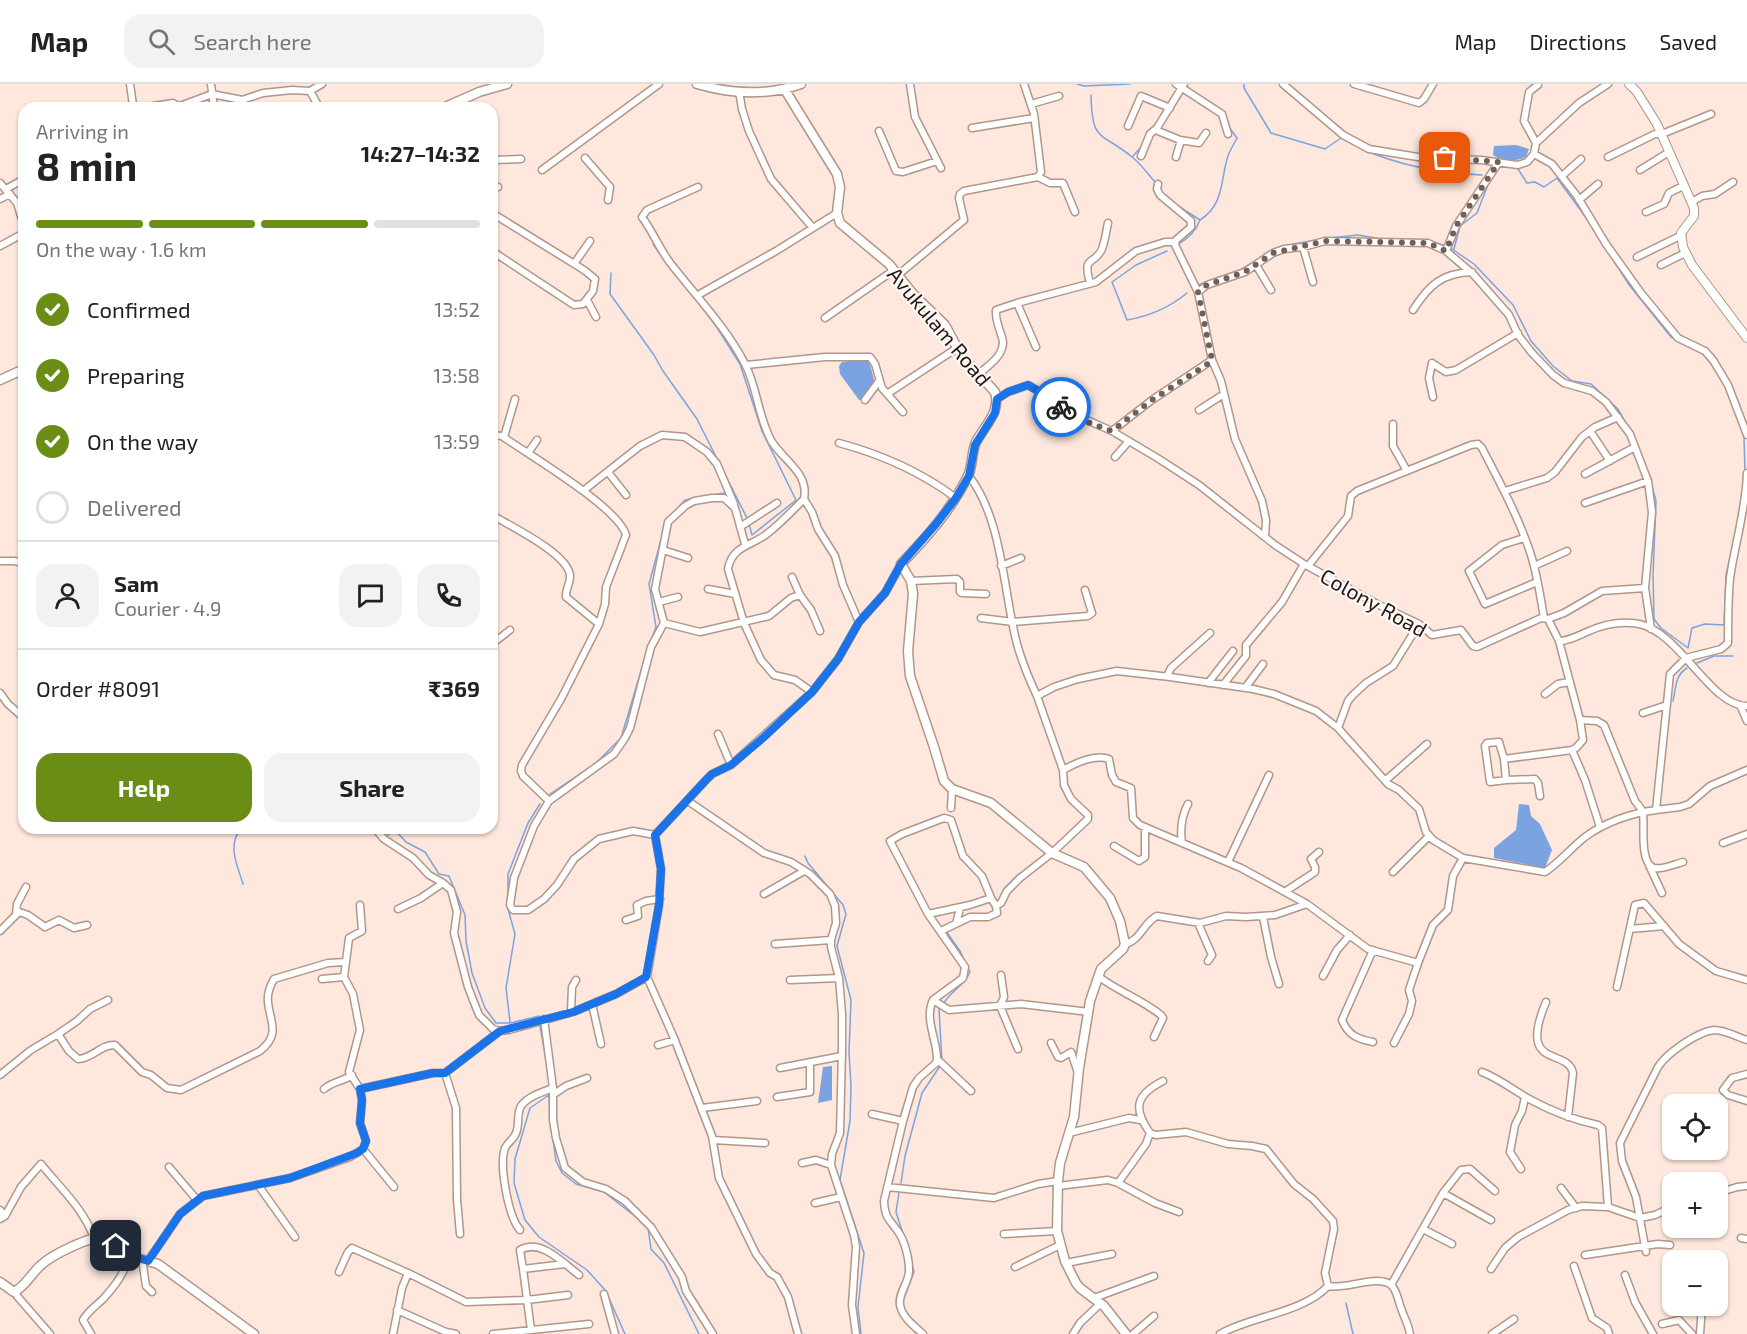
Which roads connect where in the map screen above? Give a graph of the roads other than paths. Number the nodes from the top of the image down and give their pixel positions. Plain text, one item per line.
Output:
1 (130, 84) edge
2 (211, 84) edge
3 (322, 84) edge
4 (507, 84) edge
5 (659, 84) edge
6 (697, 84) edge
7 (801, 84) edge
8 (910, 84) edge
9 (1024, 84) edge
10 (1282, 84) edge
11 (1354, 84) edge
12 (1433, 84) edge
13 (1608, 84) edge
14 (1629, 84) edge
15 (1181, 85) edge
16 (1538, 85) edge
17 (477, 88) edge
18 (785, 90) junction
19 (310, 91) junction
20 (739, 91) junction
21 (212, 94) junction
22 (1059, 96) dead end
23 (133, 102) edge
24 (193, 102) edge
25 (213, 102) edge
26 (316, 102) edge
27 (453, 102) edge
28 (1031, 104) junction
29 (1170, 108) junction
30 (1711, 114) dead end
31 (1034, 118) junction
32 (1128, 126) dead end
33 (972, 128) dead end
34 (1157, 128) junction
35 (879, 130) dead end
36 (1206, 133) dead end
37 (1228, 134) dead end
38 (1662, 134) junction
39 (1181, 140) junction
40 (1536, 143) junction
41 (1669, 152) junction
42 (1534, 154) junction
43 (1141, 156) dead end
44 (1176, 157) dead end
45 (1608, 157) dead end
46 (585, 158) dead end
47 (521, 159) dead end
48 (1581, 159) dead end
49 (498, 160) edge
50 (937, 161) junction
51 (1499, 162) junction
52 (941, 168) dead end
53 (542, 170) dead end
54 (1640, 170) dead end
55 (1562, 176) junction
56 (1038, 177) junction
57 (1733, 182) dead end
58 (0, 183) edge
59 (18, 184) edge
60 (1158, 184) dead end
61 (1598, 184) dead end
62 (1683, 186) junction
63 (698, 187) dead end
64 (8, 192) junction
65 (0, 199) edge
66 (608, 200) dead end
67 (1579, 200) junction
68 (1692, 202) junction
69 (18, 203) edge
70 (1075, 212) dead end
71 (1647, 212) dead end
72 (837, 213) junction
73 (498, 217) edge
74 (1108, 224) dead end
75 (813, 228) junction
76 (1682, 235) junction
77 (18, 236) edge
78 (590, 241) dead end
79 (1175, 242) junction
80 (0, 246) edge
81 (1303, 247) junction
82 (1446, 251) junction
83 (1685, 253) junction
84 (498, 255) edge
85 (1637, 257) dead end
86 (574, 264) junction
87 (1256, 265) junction
88 (1661, 266) dead end
89 (896, 272) junction
90 (1472, 272) junction
91 (1313, 282) dead end
92 (1090, 283) junction
93 (1271, 290) dead end
94 (1198, 292) junction
95 (698, 295) junction
96 (587, 300) junction
97 (1017, 303) junction
98 (1413, 310) dead end
99 (596, 317) dead end
100 (825, 318) dead end
101 (1518, 333) junction
102 (1747, 338) edge
103 (1036, 347) dead end
104 (957, 348) junction
105 (1212, 360) junction
106 (746, 365) junction
107 (18, 372) edge
108 (980, 374) junction
109 (0, 380) edge
110 (879, 381) junction
111 (887, 394) junction
112 (1224, 394) junction
113 (1433, 397) dead end
114 (515, 399) dead end
115 (997, 399) junction
116 (865, 400) dead end
117 (1199, 410) dead end
118 (903, 412) dead end
119 (1618, 417) junction
120 (1393, 424) dead end
121 (1112, 431) junction
122 (1590, 431) junction
123 (1747, 435) edge
124 (498, 436) edge
125 (504, 437) junction
126 (537, 440) dead end
127 (1129, 441) junction
128 (839, 442) dead end
129 (1635, 447) junction
130 (528, 453) junction
131 (1115, 457) dead end
132 (1610, 461) junction
133 (1407, 471) junction
134 (608, 472) junction
135 (1747, 473) edge
136 (1585, 474) dead end
137 (969, 476) junction
138 (1648, 481) junction
139 (583, 491) junction
140 (1505, 491) junction
141 (626, 495) dead end
142 (956, 498) junction
143 (804, 499) junction
144 (777, 503) dead end
145 (1585, 504) dead end
146 (735, 508) junction
147 (498, 519) edge
148 (740, 527) junction
149 (1265, 536) junction
150 (1524, 538) junction
151 (745, 544) junction
152 (663, 550) junction
153 (1567, 552) dead end
154 (688, 558) dead end
155 (1021, 558) dead end
156 (0, 561) edge
157 (18, 562) edge
158 (901, 564) junction
159 (1306, 565) junction
160 (1001, 566) junction
161 (1534, 566) junction
162 (792, 577) dead end
163 (911, 581) junction
164 (1537, 582) junction
165 (1645, 588) junction
166 (708, 589) dead end
167 (1085, 590) dead end
168 (735, 594) junction
169 (986, 594) dead end
170 (800, 595) junction
171 (678, 597) dead end
172 (659, 602) junction
173 (981, 618) dead end
174 (1546, 619) junction
175 (859, 622) junction
176 (1013, 622) junction
177 (664, 623) junction
178 (744, 623) junction
179 (599, 624) junction
180 (1419, 624) junction
181 (1651, 629) junction
182 (510, 630) dead end
183 (820, 631) dead end
184 (1210, 633) dead end
185 (498, 639) edge
186 (1559, 641) junction
187 (1233, 651) dead end
188 (1686, 658) junction
189 (1263, 664) dead end
190 (1167, 676) junction
191 (1569, 682) junction
192 (1209, 683) junction
193 (1223, 686) junction
194 (1245, 688) junction
195 (812, 692) junction
196 (0, 693) edge
197 (1545, 694) dead end
198 (1037, 696) junction
199 (1667, 705) junction
200 (1744, 706) edge
201 (18, 713) edge
202 (1643, 713) dead end
203 (1580, 720) junction
204 (1747, 721) edge
205 (1338, 728) junction
206 (718, 734) dead end
207 (1427, 744) dead end
208 (1572, 750) junction
209 (1504, 759) junction
210 (731, 765) junction
211 (1063, 770) junction
212 (1747, 770) edge
213 (1269, 775) dead end
214 (1386, 780) junction
215 (1506, 780) junction
216 (952, 789) junction
217 (1539, 796) dead end
218 (549, 801) junction
219 (688, 801) junction
220 (1188, 804) dead end
221 (951, 808) dead end
222 (1656, 810) junction
223 (1643, 811) junction
224 (1145, 827) junction
225 (1600, 827) junction
226 (380, 834) edge
227 (1747, 834) edge
228 (655, 835) junction
229 (1430, 836) junction
230 (1182, 843) junction
231 (1723, 843) dead end
232 (1114, 846) dead end
233 (1319, 852) dead end
234 (1053, 854) junction
235 (1463, 858) junction
236 (1228, 862) junction
237 (1683, 862) dead end
238 (1649, 864) junction
239 (804, 871) junction
240 (1394, 872) dead end
241 (444, 883) junction
242 (26, 887) dead end
243 (1286, 891) junction
244 (1662, 893) dead end
245 (764, 894) dead end
246 (991, 898) junction
247 (660, 899) junction
248 (1307, 904) junction
249 (360, 905) dead end
250 (996, 906) junction
251 (960, 908) junction
252 (398, 909) dead end
253 (16, 914) junction
254 (928, 914) junction
255 (1263, 916) junction
256 (626, 920) dead end
257 (1198, 923) junction
258 (956, 924) junction
259 (87, 925) dead end
260 (1664, 926) junction
261 (1630, 929) junction
262 (0, 931) edge
263 (941, 932) junction
264 (1350, 936) junction
265 (831, 940) junction
266 (775, 944) dead end
267 (1125, 944) junction
268 (1373, 950) junction
269 (1208, 961) dead end
270 (346, 962) junction
271 (1418, 963) junction
272 (1001, 975) dead end
273 (1098, 976) junction
274 (1323, 976) dead end
275 (344, 977) junction
276 (646, 977) junction
277 (839, 978) junction
278 (322, 979) dead end
279 (790, 980) dead end
280 (1747, 980) edge
281 (576, 981) dead end
282 (1279, 984) dead end
283 (1617, 987) dead end
284 (108, 1000) dead end
285 (933, 1000) junction
286 (1545, 1002) dead end
287 (592, 1004) junction
288 (1000, 1006) junction
289 (571, 1012) junction
290 (1089, 1012) junction
291 (544, 1019) junction
292 (500, 1031) junction
293 (58, 1034) junction
294 (1154, 1036) dead end
295 (675, 1040) junction
296 (1747, 1040) edge
297 (1373, 1041) dead end
298 (1051, 1043) dead end
299 (1394, 1043) dead end
300 (601, 1044) dead end
301 (658, 1046) dead end
302 (1018, 1049) dead end
303 (842, 1056) junction
304 (937, 1059) junction
305 (810, 1062) junction
306 (780, 1068) dead end
307 (1482, 1072) dead end
308 (445, 1073) junction
309 (1079, 1073) junction
310 (1747, 1074) edge
311 (0, 1075) edge
312 (351, 1075) junction
313 (587, 1078) dead end
314 (1163, 1081) dead end
315 (324, 1089) dead end
316 (360, 1089) junction
317 (554, 1091) junction
318 (971, 1091) dead end
319 (777, 1097) dead end
320 (1525, 1097) junction
321 (757, 1101) dead end
322 (1747, 1101) edge
323 (702, 1108) junction
324 (872, 1114) dead end
325 (1568, 1117) junction
326 (1140, 1120) junction
327 (903, 1121) junction
328 (1068, 1133) junction
329 (1150, 1133) junction
330 (712, 1140) junction
331 (765, 1143) dead end
332 (363, 1149) junction
333 (802, 1163) dead end
334 (831, 1165) junction
335 (169, 1167) dead end
336 (1521, 1169) dead end
337 (1058, 1183) junction
338 (1118, 1183) junction
339 (258, 1185) junction
340 (1747, 1186) edge
341 (394, 1187) dead end
342 (887, 1187) junction
343 (1561, 1188) dead end
344 (1728, 1190) edge
345 (1495, 1191) dead end
346 (1443, 1193) junction
347 (841, 1197) junction
348 (197, 1200) junction
349 (815, 1203) dead end
350 (1608, 1207) junction
351 (1576, 1208) junction
352 (0, 1210) edge
353 (1179, 1212) dead end
354 (1662, 1212) edge
355 (3, 1217) edge
356 (1640, 1218) junction
357 (1491, 1220) dead end
358 (1423, 1229) junction
359 (520, 1230) dead end
360 (1057, 1231) junction
361 (460, 1234) dead end
362 (1004, 1234) dead end
363 (294, 1237) dead end
364 (94, 1238) junction
365 (1452, 1244) dead end
366 (1060, 1245) junction
367 (1670, 1245) dead end
368 (1646, 1249) junction
369 (1112, 1254) dead end
370 (129, 1255) junction
371 (1585, 1255) dead end
372 (145, 1260) junction
373 (1066, 1263) junction
374 (565, 1264) junction
375 (1574, 1266) dead end
376 (1015, 1267) dead end
377 (523, 1269) junction
378 (1491, 1269) dead end
379 (339, 1272) dead end
380 (408, 1273) junction
381 (579, 1275) dead end
382 (1625, 1275) dead end
383 (1154, 1276) dead end
384 (0, 1282) edge
385 (1392, 1285) junction
386 (1328, 1286) junction
387 (16, 1291) junction
388 (152, 1292) dead end
389 (604, 1294) dead end
390 (568, 1295) dead end
391 (527, 1300) junction
392 (1097, 1301) junction
393 (397, 1310) junction
394 (1154, 1316) dead end
395 (1701, 1316) edge
396 (1514, 1319) dead end
397 (589, 1324) dead end
398 (1662, 1324) dead end
399 (531, 1330) junction
400 (613, 1333) edge
401 (50, 1334) edge
402 (91, 1334) edge
403 (254, 1334) edge
404 (393, 1334) edge
405 (456, 1334) edge
406 (493, 1334) edge
407 (713, 1334) edge
408 (798, 1334) edge
409 (856, 1334) edge
410 (923, 1334) edge
411 (1073, 1334) edge
412 (1126, 1334) edge
413 (1133, 1334) edge
414 (1220, 1334) edge
415 (1410, 1334) edge
416 (1492, 1334) edge
417 (1609, 1334) edge
418 (1653, 1334) edge
419 (1692, 1334) edge
420 (1700, 1334) edge

1 - 23 street
2 - 21 street
3 - 19 street
4 - 17 main road
5 - 53 street
6 - 20 main road
7 - 18 main road
8 - 50 street
9 - 28 street
10 - 51 street
11 - 12 street
13 - 40 street
14 - 38 street
15 - 29 street
15 - 37 street
16 - 40 street
17 - 27 main road
18 - 20 main road
18 - 72 main road
19 - 21 street
19 - 26 street
20 - 75 street
21 - 24 street
21 - 25 street
22 - 28 street
28 - 31 street
29 - 32 street
29 - 34 street
30 - 38 street
31 - 33 street
31 - 56 street
34 - 39 street
34 - 43 street
35 - 50 street
36 - 39 street
38 - 41 street
38 - 45 street
39 - 44 street
40 - 42 street
41 - 54 street
41 - 62 street
42 - 51 street
42 - 55 street
46 - 66 street
47 - 49 street
48 - 55 street
50 - 52 street
51 - 82 street
55 - 67 street
56 - 70 street
56 - 89 street
57 - 68 street
58 - 64 street
59 - 64 street
60 - 79 street
61 - 67 street
62 - 68 street
62 - 71 street
63 - 95 street
64 - 65 street
64 - 69 street
67 - 123 street
68 - 76 street
72 - 75 street
72 - 89 main road, Avukulam Road
73 - 86 street
74 - 92 street
75 - 95 street
76 - 83 street
76 - 85 street
77 - 80 street
78 - 86 street
79 - 92 street
79 - 94 street
81 - 82 street
81 - 87 street
81 - 91 street
82 - 90 street
83 - 88 street
83 - 102 street
84 - 96 street
86 - 96 street
87 - 93 street
87 - 94 street
89 - 100 street
89 - 104 main road, Avukulam Road
90 - 98 street
90 - 101 street
92 - 97 street
94 - 105 street
95 - 106 street
96 - 99 street
97 - 103 street
97 - 108 street
101 - 113 street
101 - 119 street
104 - 108 main road, Avukulam Road
104 - 111 street
105 - 112 street
105 - 121 street
106 - 110 street
106 - 143 street
107 - 109 main road
108 - 115 main road, Avukulam Road
110 - 111 street
110 - 116 street
111 - 118 street
112 - 117 street
112 - 149 street
114 - 125 street
115 - 121 street, Colony Road
115 - 137 main road, Avukulam Road
119 - 122 street
119 - 129 street
120 - 133 street
121 - 127 street, Colony Road
122 - 132 street
122 - 140 street
124 - 125 street
125 - 130 street
126 - 130 street
127 - 131 street
127 - 149 street, Colony Road
128 - 142 street
129 - 132 street
129 - 138 street
130 - 139 street
132 - 136 street
133 - 140 street
133 - 159 street
134 - 139 street
134 - 141 street
134 - 146 street
135 - 188 street
137 - 142 main road, Avukulam Road
137 - 160 street
138 - 145 street
138 - 165 street
139 - 179 street
140 - 150 street
142 - 158 main road, Avukulam Road
143 - 151 street
143 - 175 street
144 - 148 street
146 - 148 street
146 - 152 street
147 - 179 street
148 - 151 street
149 - 159 street, Colony Road
150 - 161 street
150 - 164 street
151 - 168 street
152 - 154 street
152 - 172 street
153 - 161 street
155 - 160 street
156 - 157 street
158 - 163 main road
158 - 175 street
159 - 180 street, Colony Road
159 - 193 street
160 - 176 street
161 - 164 street
162 - 170 street
163 - 169 street
163 - 216 main road
164 - 174 street
165 - 174 street
165 - 181 street
166 - 168 street
167 - 176 street
168 - 178 street
170 - 178 street
170 - 183 street
171 - 172 street
172 - 177 street
173 - 176 street
174 - 180 street, Colony Road
174 - 186 street
175 - 195 street
176 - 198 street
177 - 178 street
177 - 218 street
178 - 195 street
179 - 218 street
180 - 205 street
181 - 186 street
181 - 188 street
182 - 185 street
184 - 190 street
186 - 191 street
187 - 192 street
188 - 199 street
188 - 200 street
189 - 194 street
190 - 192 street
190 - 198 street
191 - 197 street
191 - 203 street
192 - 193 street
193 - 194 street
194 - 205 street
195 - 210 street
196 - 201 street
198 - 211 street
199 - 202 street
199 - 222 street
200 - 204 street
203 - 208 street
203 - 223 street
205 - 214 street
206 - 210 street
207 - 214 street
208 - 209 street
208 - 225 street
209 - 215 street
209 - 215 street
210 - 219 street
211 - 224 street
211 - 234 street
212 - 222 street
213 - 236 street
214 - 229 street
215 - 217 street
216 - 221 street
216 - 234 main road
218 - 228 street
219 - 228 street
219 - 239 street
220 - 230 street
222 - 223 street
223 - 225 street
223 - 238 street
224 - 230 street
224 - 232 street
225 - 235 street
226 - 241 street
227 - 231 street
228 - 247 street
229 - 235 street
229 - 240 street
230 - 236 street
233 - 243 street
234 - 250 street
234 - 267 main road
235 - 271 street
236 - 243 street
237 - 238 street
238 - 244 street
239 - 245 street
239 - 265 street
241 - 252 street
241 - 292 street
242 - 253 street
243 - 248 street
246 - 250 street
246 - 251 street
246 - 254 street
247 - 256 street
247 - 276 street
248 - 255 street
248 - 264 street
249 - 270 street
250 - 258 street
251 - 254 street
251 - 258 street
253 - 259 street
253 - 262 street
254 - 263 street
255 - 257 street
255 - 282 street
257 - 267 street
257 - 269 street
258 - 263 street
260 - 261 street
260 - 261 street
260 - 280 street
261 - 283 street
263 - 285 street
264 - 268 street
264 - 274 street
265 - 266 street
265 - 277 street
267 - 273 main road
268 - 271 street
268 - 297 street
270 - 275 street
270 - 293 street
271 - 299 street
272 - 288 street
273 - 290 main road
273 - 294 street
275 - 278 street
275 - 312 street
276 - 287 street
276 - 295 street
277 - 279 street
277 - 303 street
281 - 289 street
284 - 293 street
285 - 288 street
285 - 304 street
286 - 325 street
287 - 289 street
287 - 300 street
288 - 290 street
288 - 302 street
289 - 291 street
290 - 309 main road
291 - 292 street
291 - 317 street
292 - 308 street
293 - 311 street
295 - 301 street
295 - 323 street
296 - 356 street
298 - 309 street
303 - 305 street
303 - 334 street
304 - 318 street
304 - 327 street
305 - 306 street
305 - 319 street
307 - 320 street
308 - 316 street
308 - 361 street
309 - 328 main road
310 - 322 street
312 - 315 street
312 - 316 street
313 - 317 street
314 - 326 street
316 - 332 street
317 - 359 street
317 - 407 street
320 - 325 street
320 - 336 street
321 - 323 street
323 - 330 street
324 - 327 street
325 - 350 street
326 - 328 street
326 - 329 street
327 - 342 street
328 - 337 main road
329 - 338 street
329 - 386 street
330 - 331 street
330 - 408 street
332 - 339 street
332 - 341 street
333 - 334 street
334 - 347 street
335 - 348 street
337 - 338 street
337 - 342 street
337 - 360 main road
338 - 353 street
339 - 348 street
339 - 363 street
340 - 344 street
342 - 410 street
343 - 351 street
345 - 346 street
346 - 357 street
346 - 358 street
347 - 349 street
347 - 409 street
348 - 372 street
350 - 351 street
350 - 356 street
351 - 378 street
352 - 355 street
354 - 356 street
355 - 364 street
356 - 368 street
358 - 365 street
358 - 385 street
360 - 362 street
360 - 366 main road
364 - 370 main road
364 - 387 main road
366 - 373 main road
366 - 376 street
367 - 368 street
368 - 371 street
369 - 373 street
370 - 372 main road
370 - 402 street
372 - 388 street
372 - 403 main road
373 - 392 main road
374 - 377 street
374 - 377 street
374 - 381 street
375 - 417 street
377 - 391 street
379 - 380 street
380 - 391 street
380 - 393 street
382 - 418 street
383 - 392 street
384 - 387 main road
385 - 386 street
385 - 415 street
386 - 414 street
387 - 401 street
389 - 400 street
390 - 391 street
391 - 399 street
392 - 411 street
392 - 412 main road
393 - 404 street
393 - 405 street
394 - 413 street
395 - 420 street
396 - 416 street
397 - 399 street
398 - 419 street
399 - 406 street

